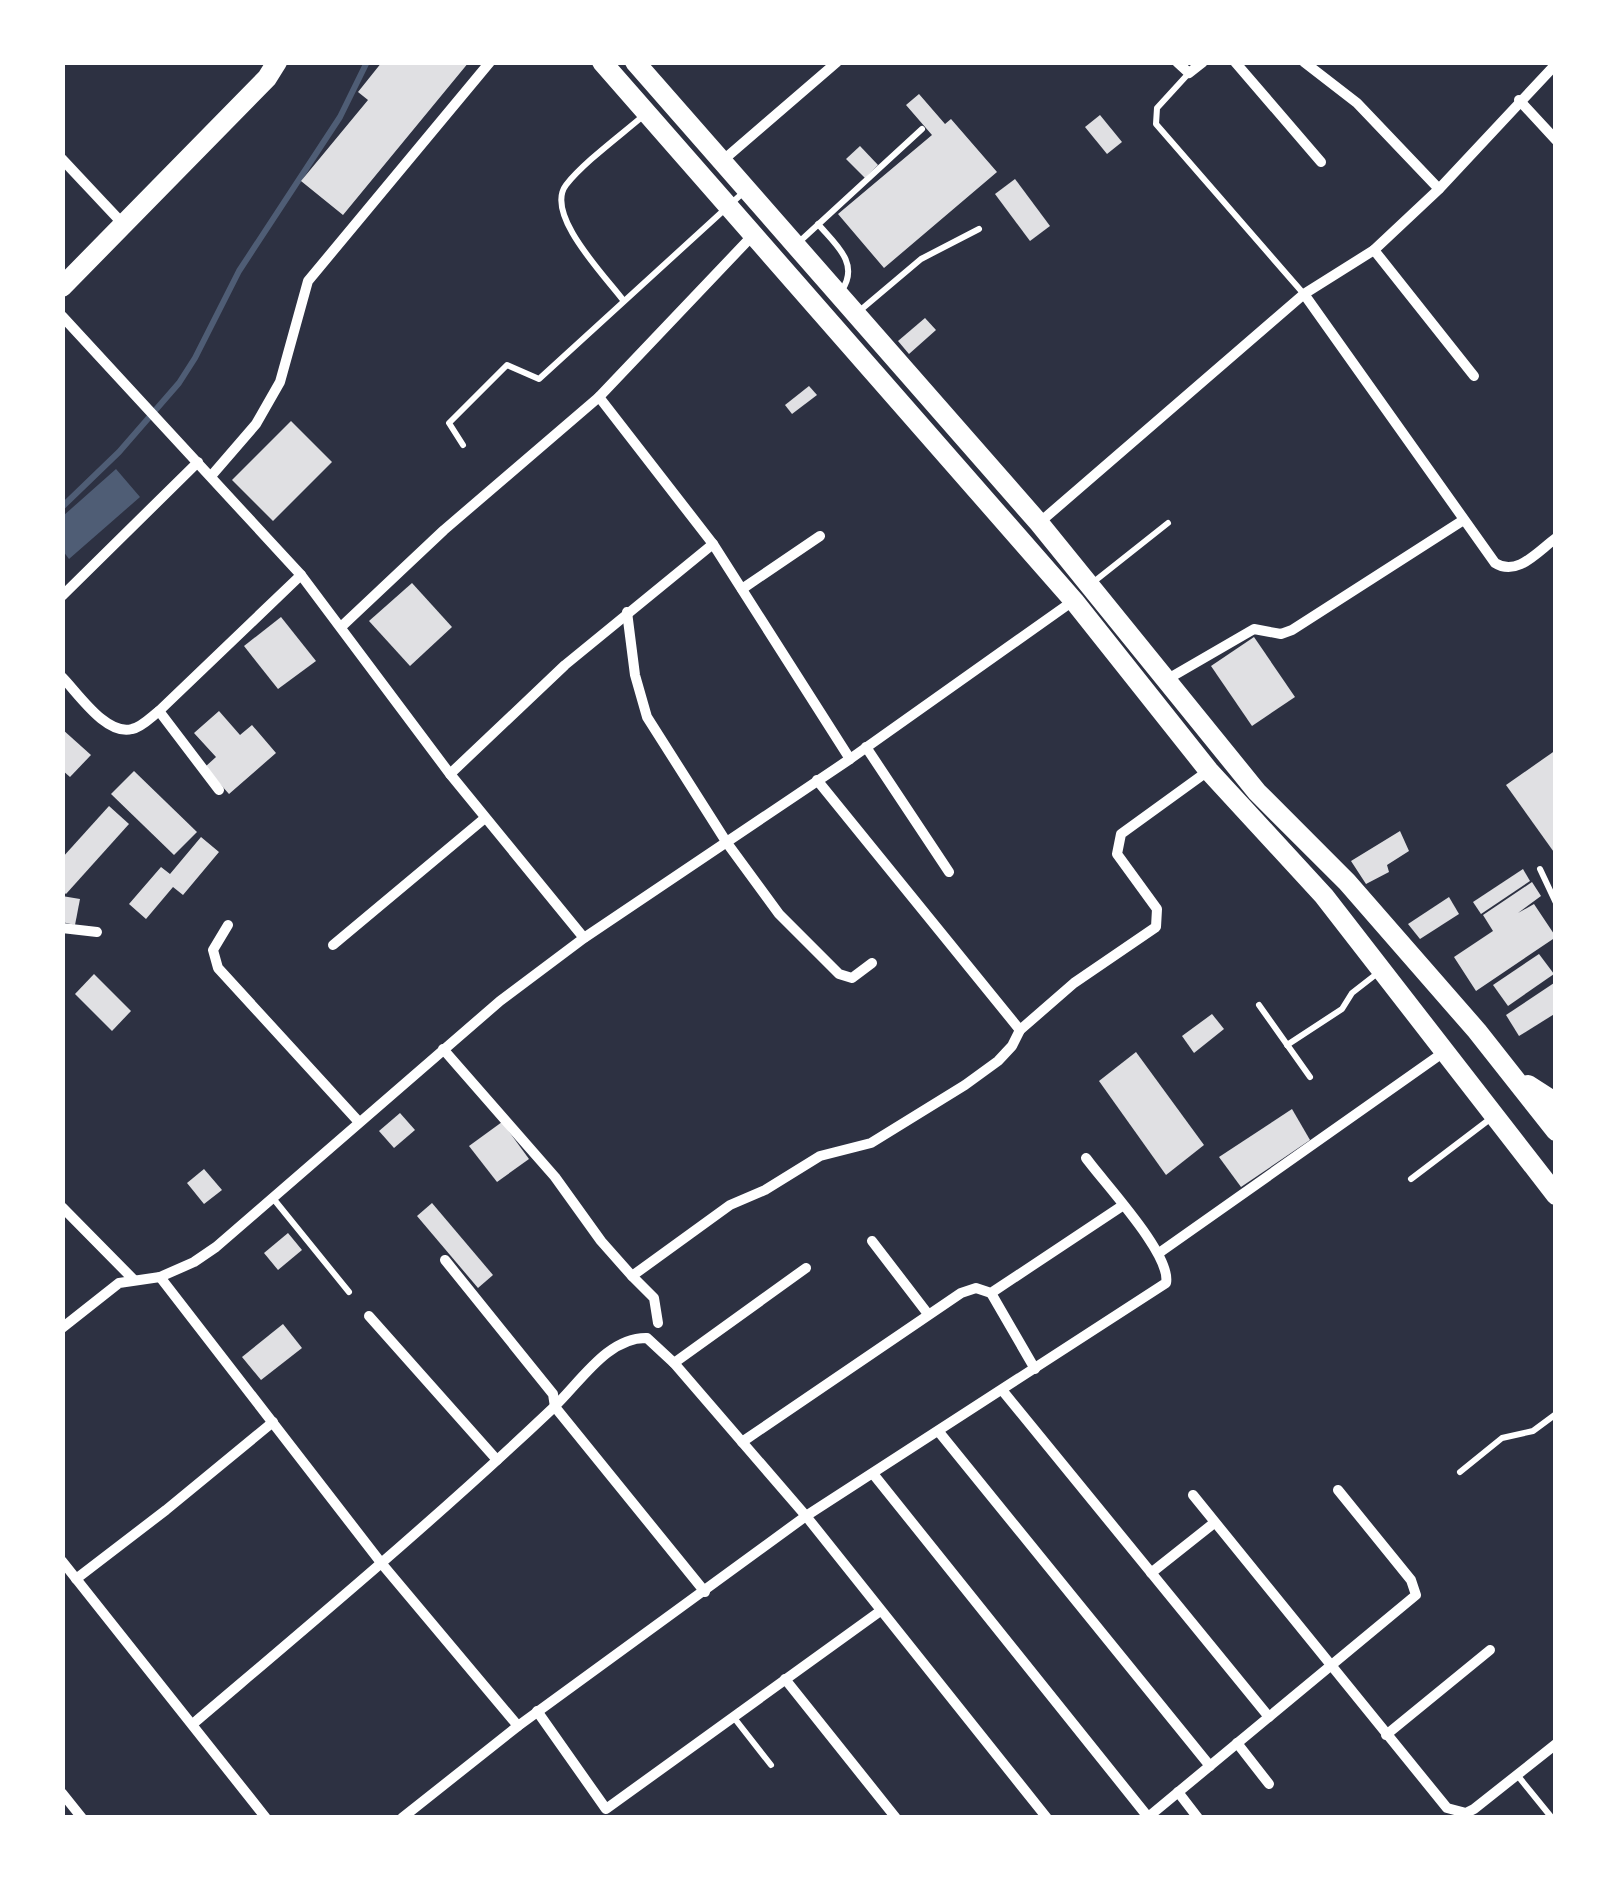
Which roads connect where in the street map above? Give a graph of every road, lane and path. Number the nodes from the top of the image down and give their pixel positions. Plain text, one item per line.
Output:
1 (277, 62) edge
2 (490, 62) edge
3 (602, 62) edge
4 (635, 62) edge
5 (838, 62) edge
6 (1177, 62) edge
7 (1204, 62) edge
8 (1234, 62) edge
9 (1304, 62) edge
10 (1556, 64) edge
11 (1189, 74) junction
12 (1519, 100) junction
13 (646, 113) junction
14 (922, 129) dead end
15 (1556, 140) edge
16 (62, 159) edge
17 (721, 162) junction
18 (1322, 162) dead end
19 (1439, 189) junction
20 (747, 190) junction
21 (729, 205) junction
22 (818, 224) junction
23 (124, 225) junction
24 (979, 230) dead end
25 (754, 234) junction
26 (800, 241) junction
27 (1374, 250) junction
28 (62, 287) edge
29 (841, 291) junction
30 (1304, 294) junction
31 (623, 300) junction
32 (856, 315) junction
33 (62, 316) edge
34 (1474, 376) dead end
35 (598, 397) junction
36 (463, 445) dead end
37 (198, 462) junction
38 (212, 476) junction
39 (1462, 521) junction
40 (1039, 523) junction
41 (1168, 523) dead end
42 (820, 536) dead end
43 (1556, 538) edge
44 (713, 544) junction
45 (301, 575) junction
46 (1090, 585) junction
47 (742, 589) junction
48 (62, 596) edge
49 (1074, 601) junction
50 (627, 612) junction
51 (341, 627) junction
52 (62, 677) edge
53 (1166, 680) junction
54 (159, 711) junction
55 (866, 747) junction
56 (850, 758) junction
57 (1209, 771) junction
58 (450, 774) junction
59 (817, 780) junction
60 (220, 790) dead end
61 (484, 818) junction
62 (727, 843) junction
63 (1540, 869) dead end
64 (948, 872) dead end
65 (1556, 903) edge
66 (228, 925) dead end
67 (62, 928) edge
68 (97, 932) dead end
69 (584, 938) junction
70 (333, 945) dead end
71 (872, 963) dead end
72 (1380, 972) junction
73 (1258, 1005) dead end
74 (1020, 1030) junction
75 (1287, 1045) junction
76 (442, 1049) junction
77 (1444, 1052) junction
78 (1503, 1065) junction
79 (1310, 1077) dead end
80 (1556, 1103) edge
81 (1494, 1116) junction
82 (358, 1121) junction
83 (1556, 1131) edge
84 (1086, 1158) dead end
85 (1411, 1178) dead end
86 (1556, 1195) edge
87 (271, 1196) junction
88 (1122, 1206) junction
89 (62, 1208) edge
90 (872, 1242) dead end
91 (1159, 1253) junction
92 (445, 1260) dead end
93 (806, 1268) dead end
94 (160, 1276) junction
95 (632, 1276) junction
96 (134, 1280) junction
97 (349, 1292) dead end
98 (991, 1294) junction
99 (928, 1314) junction
100 (369, 1316) dead end
101 (658, 1323) dead end
102 (62, 1328) edge
103 (674, 1364) junction
104 (1035, 1370) junction
105 (1002, 1390) junction
106 (554, 1407) junction
107 (1556, 1414) edge
108 (273, 1422) junction
109 (939, 1432) junction
110 (742, 1442) junction
111 (497, 1460) junction
112 (1460, 1472) dead end
113 (874, 1475) junction
114 (1338, 1490) dead end
115 (1193, 1496) dead end
116 (806, 1516) junction
117 (1214, 1524) junction
118 (62, 1562) edge
119 (382, 1564) junction
120 (1151, 1572) junction
121 (76, 1579) junction
122 (705, 1592) junction
123 (880, 1612) junction
124 (1490, 1650) dead end
125 (1330, 1667) junction
126 (785, 1680) junction
127 (537, 1712) junction
128 (1269, 1717) junction
129 (734, 1718) junction
130 (194, 1723) junction
131 (518, 1726) junction
132 (1386, 1735) junction
133 (1237, 1744) junction
134 (1556, 1744) edge
135 (771, 1765) dead end
136 (1210, 1766) junction
137 (1517, 1774) junction
138 (1269, 1784) dead end
139 (1178, 1792) junction
140 (62, 1793) edge
141 (1147, 1817) edge
142 (82, 1818) edge
143 (266, 1818) edge
144 (402, 1818) edge
145 (896, 1818) edge
146 (1046, 1818) edge
147 (1198, 1818) edge
148 (1552, 1818) edge

1 - 23 main road
2 - 38 street
3 - 13 main road
4 - 17 main road
5 - 17 street
6 - 11 street
7 - 11 street
8 - 18 street
9 - 19 street
10 - 12 street
11 - 30 lane
12 - 15 street
12 - 19 street
13 - 21 main road
13 - 31 lane
14 - 22 lane
16 - 23 street
17 - 20 main road
19 - 27 street
20 - 21 lane
20 - 26 main road
21 - 25 main road
21 - 31 lane
22 - 26 lane
22 - 29 lane
23 - 28 main road
24 - 32 lane
25 - 35 street
25 - 49 main road
26 - 29 main road
27 - 30 street
27 - 34 street
29 - 32 main road
30 - 39 street
30 - 40 street
31 - 36 lane
32 - 40 main road
33 - 37 street
35 - 44 street
35 - 51 street
37 - 38 street
37 - 48 street
38 - 45 street
39 - 43 street
39 - 53 street
40 - 46 main road
41 - 46 lane
42 - 47 street
44 - 47 street
44 - 50 street
45 - 51 street
45 - 54 street
46 - 53 main road
47 - 56 street
49 - 55 street
49 - 57 main road
50 - 58 street
50 - 62 street
51 - 58 street
52 - 54 street
53 - 78 main road
54 - 60 street
55 - 56 street
55 - 64 street
56 - 59 street
57 - 72 main road
57 - 74 street
58 - 61 street
59 - 62 street
59 - 74 street
61 - 69 street
61 - 70 street
62 - 69 street
62 - 71 street
63 - 65 lane
66 - 82 street
67 - 68 street
69 - 76 street
72 - 75 lane
72 - 77 main road
73 - 75 lane
74 - 95 street
75 - 79 lane
76 - 82 street
76 - 95 street
77 - 81 main road
77 - 91 street
78 - 80 main road
78 - 83 main road
81 - 85 lane
81 - 86 main road
82 - 87 street
84 - 88 street
87 - 94 street
87 - 97 lane
88 - 91 street
88 - 98 street
89 - 96 street
90 - 99 street
91 - 104 street
92 - 106 street
93 - 103 street
94 - 96 street
94 - 108 street
95 - 101 street
96 - 102 street
98 - 99 street
98 - 104 street
99 - 110 street
100 - 111 street
103 - 106 street
103 - 110 street
104 - 105 street
105 - 109 street
105 - 120 street
106 - 111 street
106 - 122 street
107 - 112 lane
108 - 119 street
108 - 121 street
109 - 113 street
109 - 136 street
110 - 116 street
111 - 119 street
113 - 116 street
113 - 141 street
114 - 125 street
115 - 117 street
116 - 122 street
116 - 123 street
117 - 120 street
117 - 125 street
118 - 121 street
119 - 130 street
119 - 131 street
120 - 128 street
121 - 130 street
122 - 127 street
123 - 126 street
123 - 146 street
124 - 132 street
125 - 128 street
125 - 132 street
126 - 129 street
126 - 145 street
127 - 129 street
127 - 131 street
128 - 133 street
129 - 135 lane
130 - 143 street
131 - 144 street
132 - 137 street
133 - 136 street
133 - 138 street
134 - 137 street
136 - 139 street
137 - 148 lane
139 - 141 street
139 - 147 street
140 - 142 street

